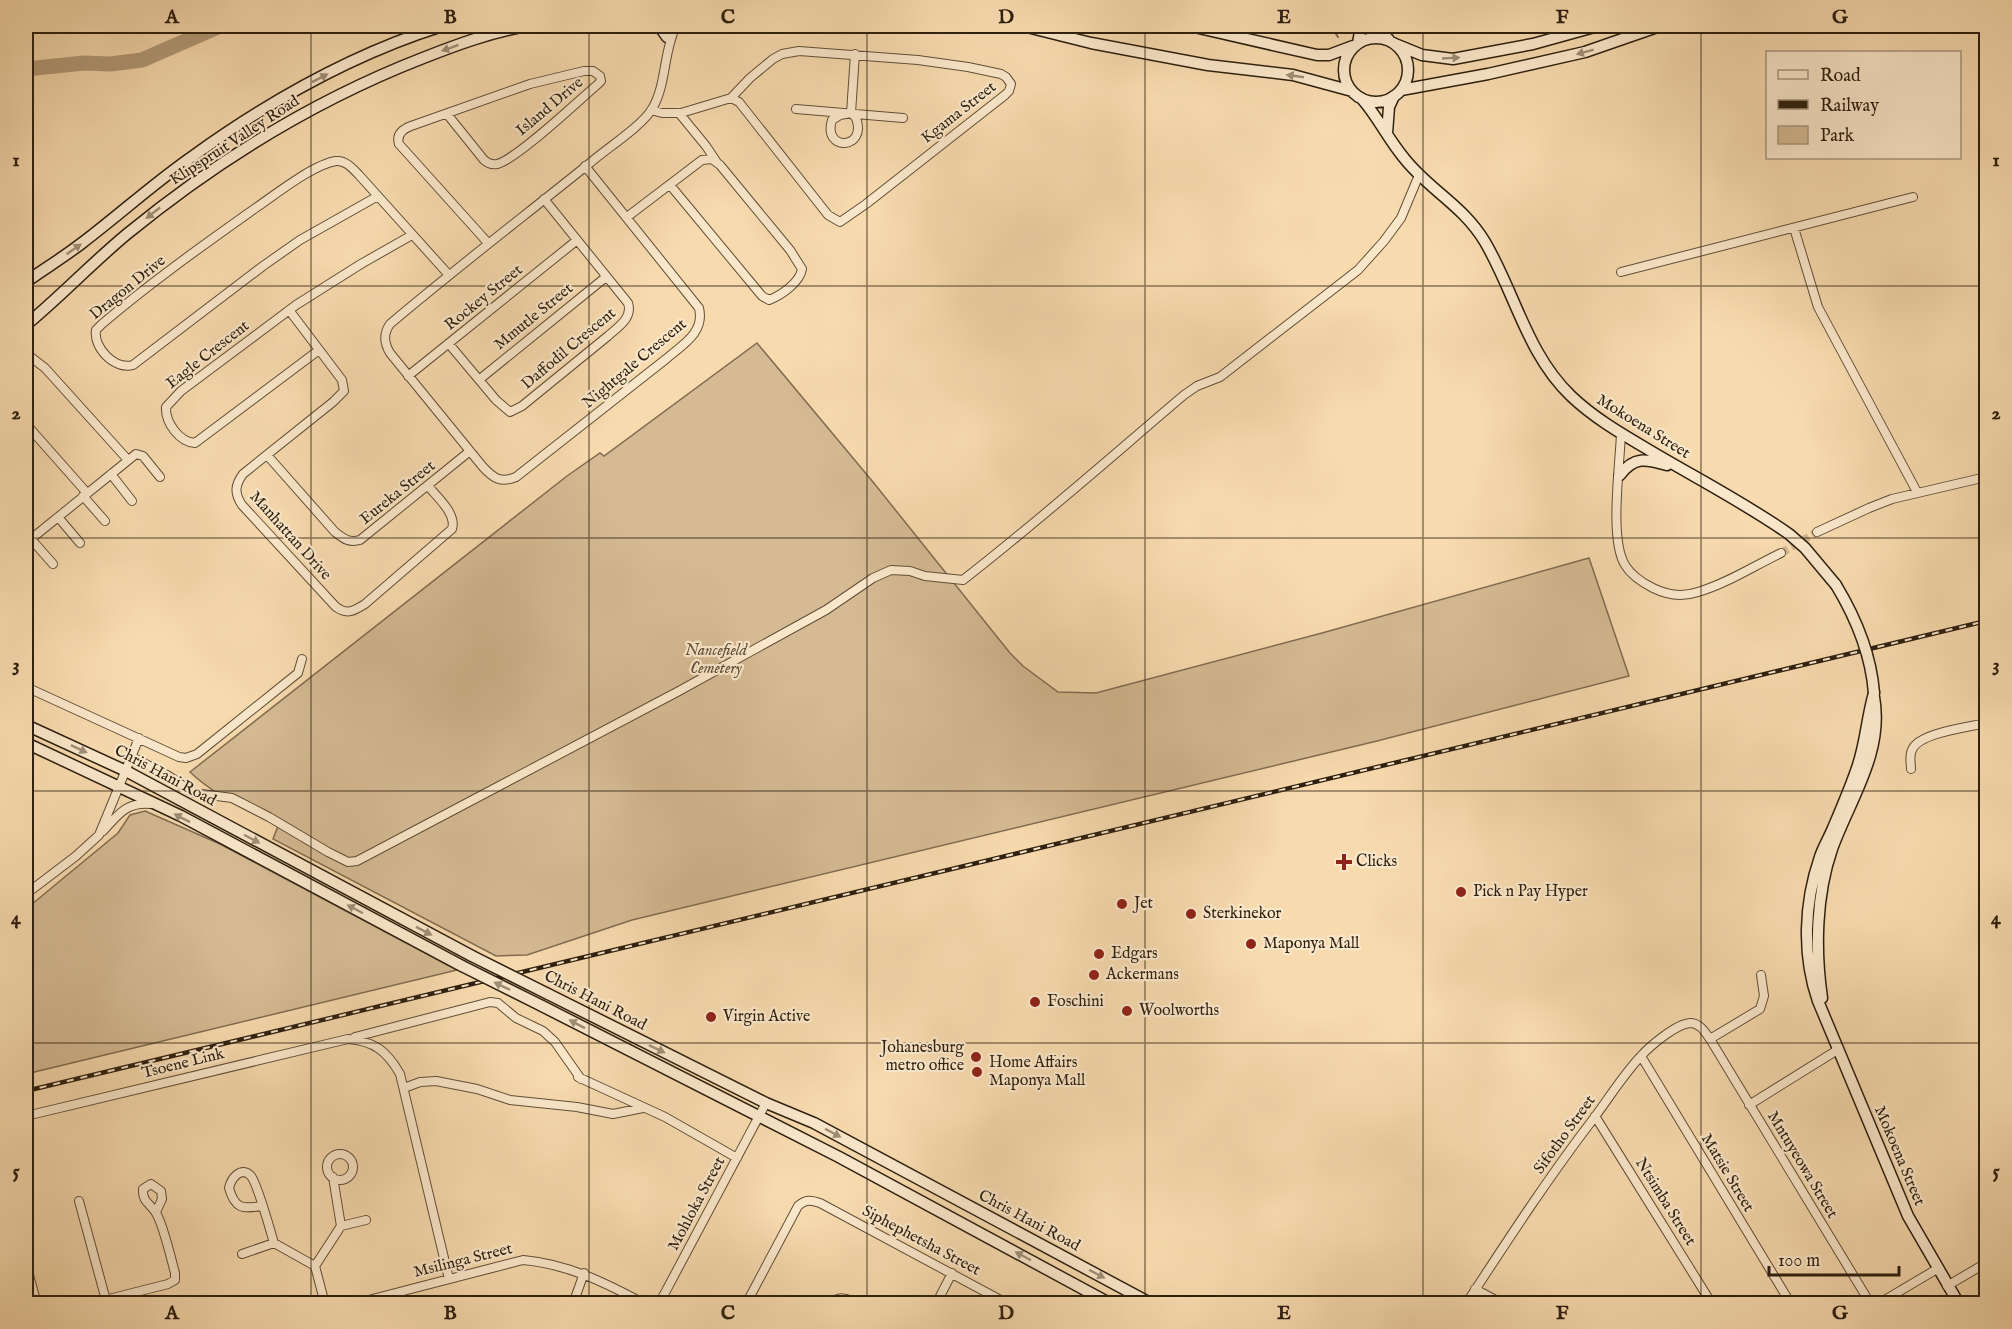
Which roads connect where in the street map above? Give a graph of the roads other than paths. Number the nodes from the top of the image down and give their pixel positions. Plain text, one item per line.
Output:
1 (442, 26) edge
2 (527, 26) edge
3 (659, 26) edge
4 (676, 26) edge
5 (1023, 26) edge
6 (1190, 26) edge
7 (1361, 26) edge
8 (1376, 26) edge
9 (1598, 26) edge
10 (1660, 26) edge
11 (666, 36) edge
12 (1392, 42) junction
13 (1357, 44) junction
14 (855, 54) junction
15 (1352, 91) junction
16 (1397, 93) junction
17 (731, 98) junction
18 (1362, 99) junction
19 (796, 109) dead end
20 (651, 110) junction
21 (679, 113) junction
22 (851, 113) junction
23 (447, 114) junction
24 (903, 118) dead end
25 (1387, 134) junction
26 (717, 162) junction
27 (585, 166) junction
28 (1419, 175) junction
29 (670, 185) junction
30 (378, 196) junction
31 (1913, 197) dead end
32 (544, 199) junction
33 (627, 217) junction
34 (1794, 228) junction
35 (412, 235) junction
36 (576, 241) junction
37 (488, 243) junction
38 (1621, 272) dead end
39 (448, 274) junction
40 (606, 277) junction
41 (26, 282) edge
42 (289, 310) junction
43 (26, 325) edge
44 (449, 344) junction
45 (319, 350) junction
46 (29, 358) edge
47 (408, 376) junction
48 (480, 379) junction
49 (26, 424) edge
50 (1621, 434) junction
51 (470, 451) junction
52 (267, 455) junction
53 (128, 460) junction
54 (1679, 468) junction
55 (111, 474) junction
56 (1620, 475) junction
57 (160, 477) dead end
58 (1986, 477) edge
59 (428, 486) junction
60 (1917, 492) junction
61 (85, 495) junction
62 (132, 501) dead end
63 (58, 517) junction
64 (105, 521) dead end
65 (1817, 532) tunnel mouth
66 (28, 541) edge
67 (80, 543) dead end
68 (1781, 553) tunnel mouth
69 (53, 564) dead end
70 (302, 659) dead end
71 (26, 687) edge
72 (1986, 723) edge
73 (26, 725) edge
74 (139, 738) junction
75 (26, 743) edge
76 (132, 757) junction
77 (1911, 769) dead end
78 (126, 771) junction
79 (120, 786) junction
80 (157, 805) junction
81 (99, 835) junction
82 (26, 894) edge
83 (1761, 975) dead end
84 (348, 1039) junction
85 (1710, 1039) junction
86 (1839, 1049) junction
87 (1641, 1056) junction
88 (404, 1088) junction
89 (766, 1103) junction
90 (1749, 1105) junction
91 (643, 1108) junction
92 (26, 1116) edge
93 (1595, 1116) junction
94 (759, 1118) junction
95 (737, 1158) junction
96 (333, 1177) dead end
97 (79, 1201) dead end
98 (262, 1206) junction
99 (156, 1212) dead end
100 (366, 1220) dead end
101 (341, 1226) junction
102 (274, 1244) junction
103 (242, 1254) dead end
104 (1986, 1263) edge
105 (26, 1264) edge
106 (315, 1266) junction
107 (1937, 1269) junction
108 (952, 1273) junction
109 (584, 1274) junction
110 (449, 1279) junction
111 (1947, 1286) junction
112 (1475, 1289) junction
113 (379, 1300) edge
114 (106, 1301) edge
115 (37, 1304) edge
116 (89, 1304) edge
117 (325, 1304) edge
118 (352, 1304) edge
119 (573, 1304) edge
120 (645, 1304) edge
121 (659, 1304) edge
122 (746, 1304) edge
123 (830, 1304) edge
124 (857, 1304) edge
125 (936, 1304) edge
126 (1008, 1304) edge
127 (1111, 1304) edge
128 (1152, 1304) edge
129 (1466, 1304) edge
130 (1503, 1304) edge
131 (1712, 1304) edge
132 (1791, 1304) edge
133 (1959, 1304) edge

41 -> 1 main road, Klipspruit Valley Road
2 -> 43 main road, Klipspruit Valley Road
3 - 11 main road
4 - 11 street
15 -> 5 main road
6 - 13 main road
7 - 13 main road
8 - 12 main road
12 -> 9 main road
10 -> 16 main road
11 - 20 street
12 - 13 main road
12 - 16 main road
13 - 15 main road
14 - 17 street, Kgama Street
14 - 17 street, Kgama Street
14 - 22 street
15 - 18 main road
16 - 18 main road
16 - 25 main road
17 - 21 street, Kgama Street
18 - 25 main road, Mokoena Street
19 - 22 street
20 - 21 street, Kgama Street
20 - 27 street
21 - 26 street
22 - 22 street
22 - 24 street
23 - 23 street, Island Drive
23 - 37 street, Island Drive
25 - 28 main road, Mokoena Street
26 - 29 street
26 - 29 street
27 - 32 street, Nightgale Crescent
27 - 33 street, Nightgale Crescent
28 - 50 main road, Mokoena Street
28 - 76 street
29 - 33 street
30 - 30 street, Dragon Drive
30 - 35 street, Dragon Drive
31 - 34 street
32 - 36 street, Daffodil Crescent
32 - 37 street, Nightgale Crescent
33 - 51 street, Nightgale Crescent
34 - 38 street
34 - 60 street
35 - 39 street, Dragon Drive
35 - 42 street, Eagle Crescent
36 - 40 street, Daffodil Crescent
36 - 44 street, Rockey Street
37 - 39 street, Nightgale Crescent
39 - 47 street, Nightgale Crescent
40 - 48 street, Mmutle Street
40 - 48 street, Daffodil Crescent
42 - 45 street, Manhattan Drive
42 - 45 street, Eagle Crescent
44 - 47 street, Rockey Street
44 - 48 street, Daffodil Crescent
45 - 52 street, Manhattan Drive
46 - 53 street
47 - 51 street, Nightgale Crescent
49 - 61 street
50 - 54 main road, Mokoena Street
50 - 56 street
51 - 59 street, Eureka Street
52 - 59 street, Eureka Street
52 - 59 street, Manhattan Drive
53 - 55 street
53 - 57 street
54 - 56 main road
54 - 86 main road, Mokoena Street, bridge
55 - 61 street
55 - 62 street
56 - 68 street
58 - 60 street
60 - 65 street
61 - 63 street
61 - 64 street
63 - 66 street
63 - 67 street
66 - 69 street
70 - 74 street
71 - 74 street
72 - 77 street
73 -> 78 main road, Chris Hani Road
74 - 76 street
75 - 79 main road, Chris Hani Road
76 - 78 street
78 - 79 street
78 -> 89 main road, Chris Hani Road, bridge
79 - 80 main road, Chris Hani Road
79 - 81 street
80 - 81 street
94 -> 80 main road, Chris Hani Road, bridge
81 - 82 street
83 - 85 street
84 - 88 street, Tsoene Link
84 - 91 street, Tsoene Link
84 - 92 street, Tsoene Link
85 - 87 street, Sifotho Street
85 - 90 street, Mntuyeowa Street
86 - 90 street
86 - 107 main road, Mokoena Street
87 - 93 street, Sifotho Street
87 - 132 street, Matsie Street
88 - 91 street
88 - 110 street
89 - 94 street, Mohloka Street
89 -> 128 main road, Chris Hani Road
90 - 107 street, Mntuyeowa Street
91 - 95 street
93 - 112 street, Sifotho Street
93 - 131 street, Ntsimba Street
94 - 95 street, Mohloka Street
127 -> 94 main road, Chris Hani Road
95 - 121 street, Mohloka Street
96 - 101 street
97 - 114 street
98 - 98 street
98 - 102 street
99 - 114 street
100 - 101 street
101 - 106 street
102 - 103 street
102 - 106 street
104 - 111 street
105 - 115 street
106 - 117 street
107 - 111 main road, Mokoena Street
108 - 122 street, Siphephetsha Street
108 - 125 street
108 - 126 street, Siphephetsha Street
109 - 110 street, Msilinga Street
109 - 119 street
109 - 120 street, Msilinga Street
110 - 113 street, Msilinga Street
111 - 133 main road, Mokoena Street
112 - 129 street, Sifotho Street
112 - 130 street
113 - 118 street, Msilinga Street
114 - 116 street
123 - 124 street

